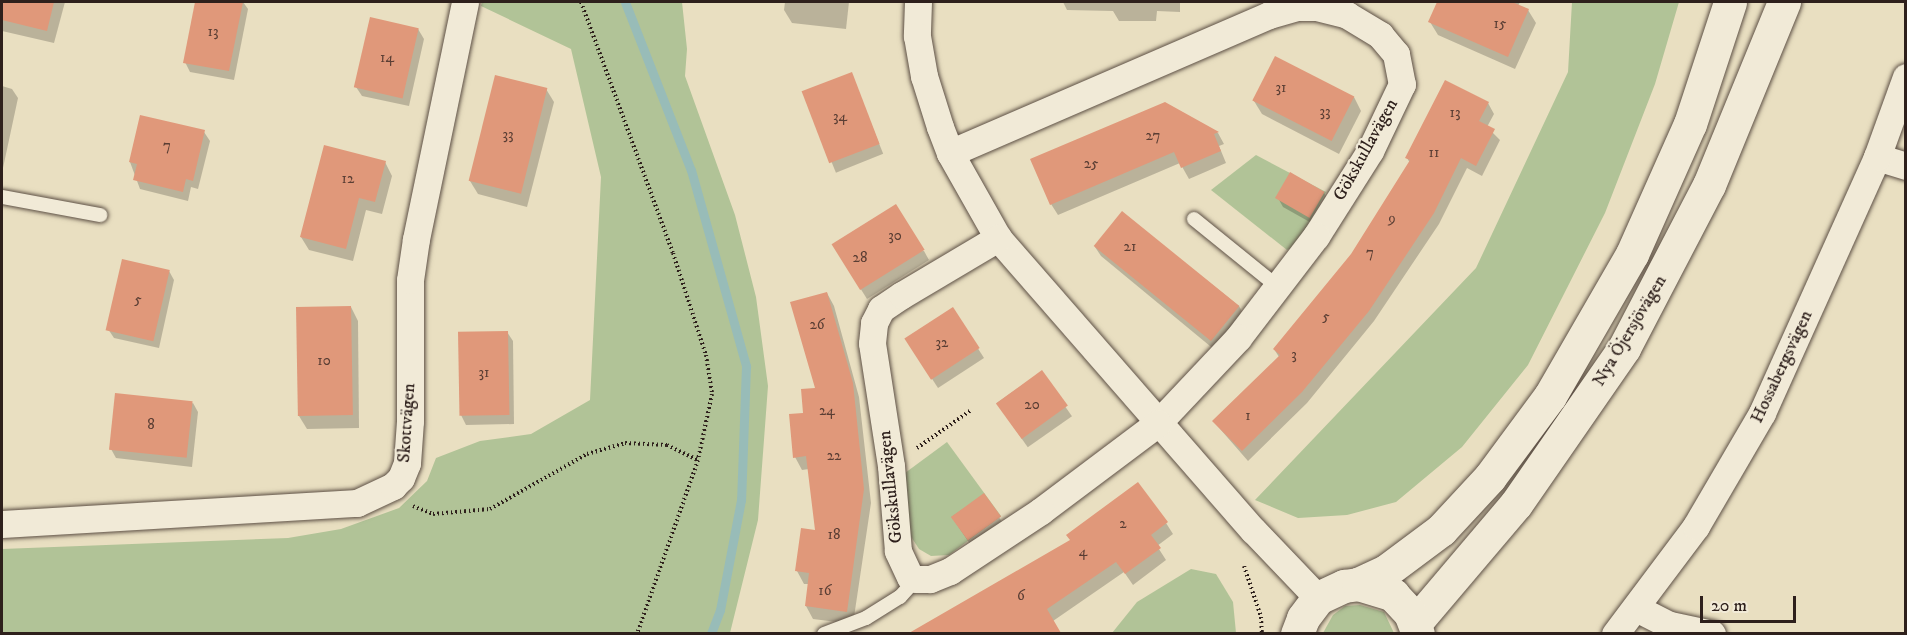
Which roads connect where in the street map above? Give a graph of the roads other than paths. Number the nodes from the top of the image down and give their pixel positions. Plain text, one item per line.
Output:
1 (465, 2) edge
2 (918, 2) edge
3 (1730, 2) edge
4 (1784, 2) edge
5 (1350, 8) edge
6 (1905, 77) edge
7 (950, 153) junction
8 (1877, 157) junction
9 (1905, 166) edge
10 (2, 197) edge
11 (100, 215) dead end
12 (1194, 219) dead end
13 (998, 238) junction
14 (1278, 287) junction
15 (1158, 423) junction
16 (2, 524) edge
17 (916, 579) junction
18 (1358, 584) junction
19 (1318, 598) junction
20 (1636, 608) junction
21 (1416, 628) edge
22 (824, 633) edge
23 (1297, 633) edge
24 (1615, 633) edge
25 (1712, 633) edge

1 - 16 street, Skottvägen
2 - 7 street
3 - 18 street, Nya Öjersjövägen
4 - 21 street, Nya Öjersjövägen
5 - 7 street, Gökskullavägen
5 - 14 street, Gökskullavägen
6 - 8 street, Hossabergsvägen
7 - 13 street
8 - 9 street
8 - 20 street, Hossabergsvägen
10 - 11 lane
12 - 14 lane
13 - 15 street
13 - 17 street, Gökskullavägen
14 - 15 street, Gökskullavägen
15 - 17 street, Gökskullavägen
15 - 19 street
17 - 22 lane
18 - 19 street, Nya Öjersjövägen
18 - 21 street, Nya Öjersjövägen
19 - 23 street
20 - 24 street, Hossabergsvägen
20 - 25 street

